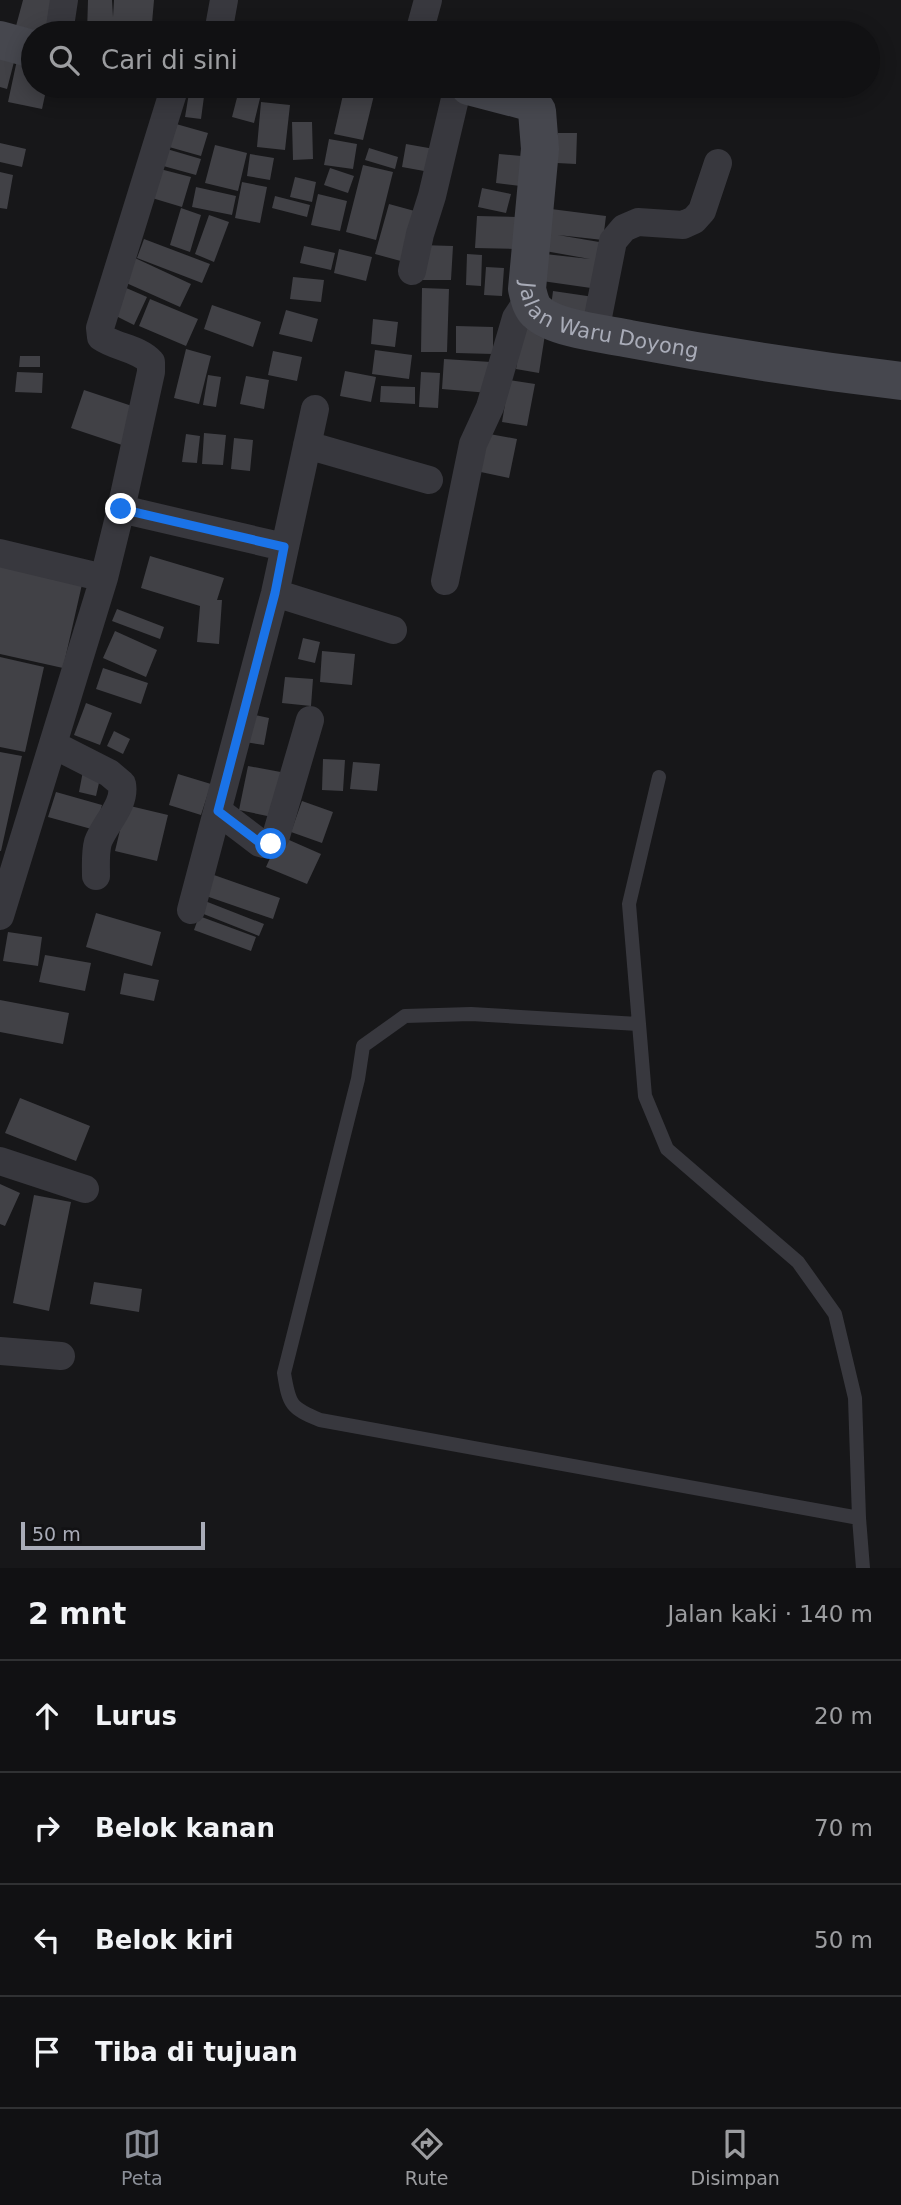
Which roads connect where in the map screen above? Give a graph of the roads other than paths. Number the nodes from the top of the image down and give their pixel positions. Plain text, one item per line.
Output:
1 (64, 0) edge
2 (224, 0) edge
3 (428, 0) edge
4 (61, 21) edge
5 (220, 21) edge
6 (422, 21) edge
7 (0, 40) edge
8 (21, 45) edge
9 (171, 98) edge
10 (455, 98) edge
11 (512, 98) edge
12 (718, 163) dead end
13 (412, 271) dead end
14 (530, 302) junction
15 (595, 332) junction
16 (901, 381) edge
17 (315, 409) dead end
18 (307, 445) junction
19 (429, 480) dead end
20 (121, 509) junction
21 (284, 547) junction
22 (0, 553) edge
23 (104, 578) junction
24 (445, 581) dead end
25 (275, 593) junction
26 (393, 630) dead end
27 (310, 720) dead end
28 (54, 745) junction
29 (659, 777) dead end
30 (218, 811) junction
31 (96, 876) dead end
32 (191, 910) dead end
33 (0, 916) edge
34 (638, 1024) junction
35 (0, 1161) edge
36 (85, 1189) dead end
37 (0, 1351) edge
38 (61, 1356) dead end
39 (859, 1518) junction
40 (863, 1568) edge

1 - 4 street
2 - 5 street
3 - 6 street
7 - 8 street
9 - 20 street
10 - 13 street
11 - 14 street, Jalan Waru Doyong
12 - 15 street
14 - 15 street, Jalan Waru Doyong
14 - 24 street
15 - 16 street, Jalan Waru Doyong
17 - 18 street
18 - 19 street
18 - 21 street
20 - 21 street
20 - 23 street
21 - 25 street
22 - 23 street
23 - 28 street
25 - 26 street
25 - 30 street
27 - 30 street
28 - 31 street
28 - 33 street
29 - 34 lane
30 - 32 street
34 - 39 lane
34 - 39 lane
35 - 36 street
37 - 38 street
39 - 40 lane

